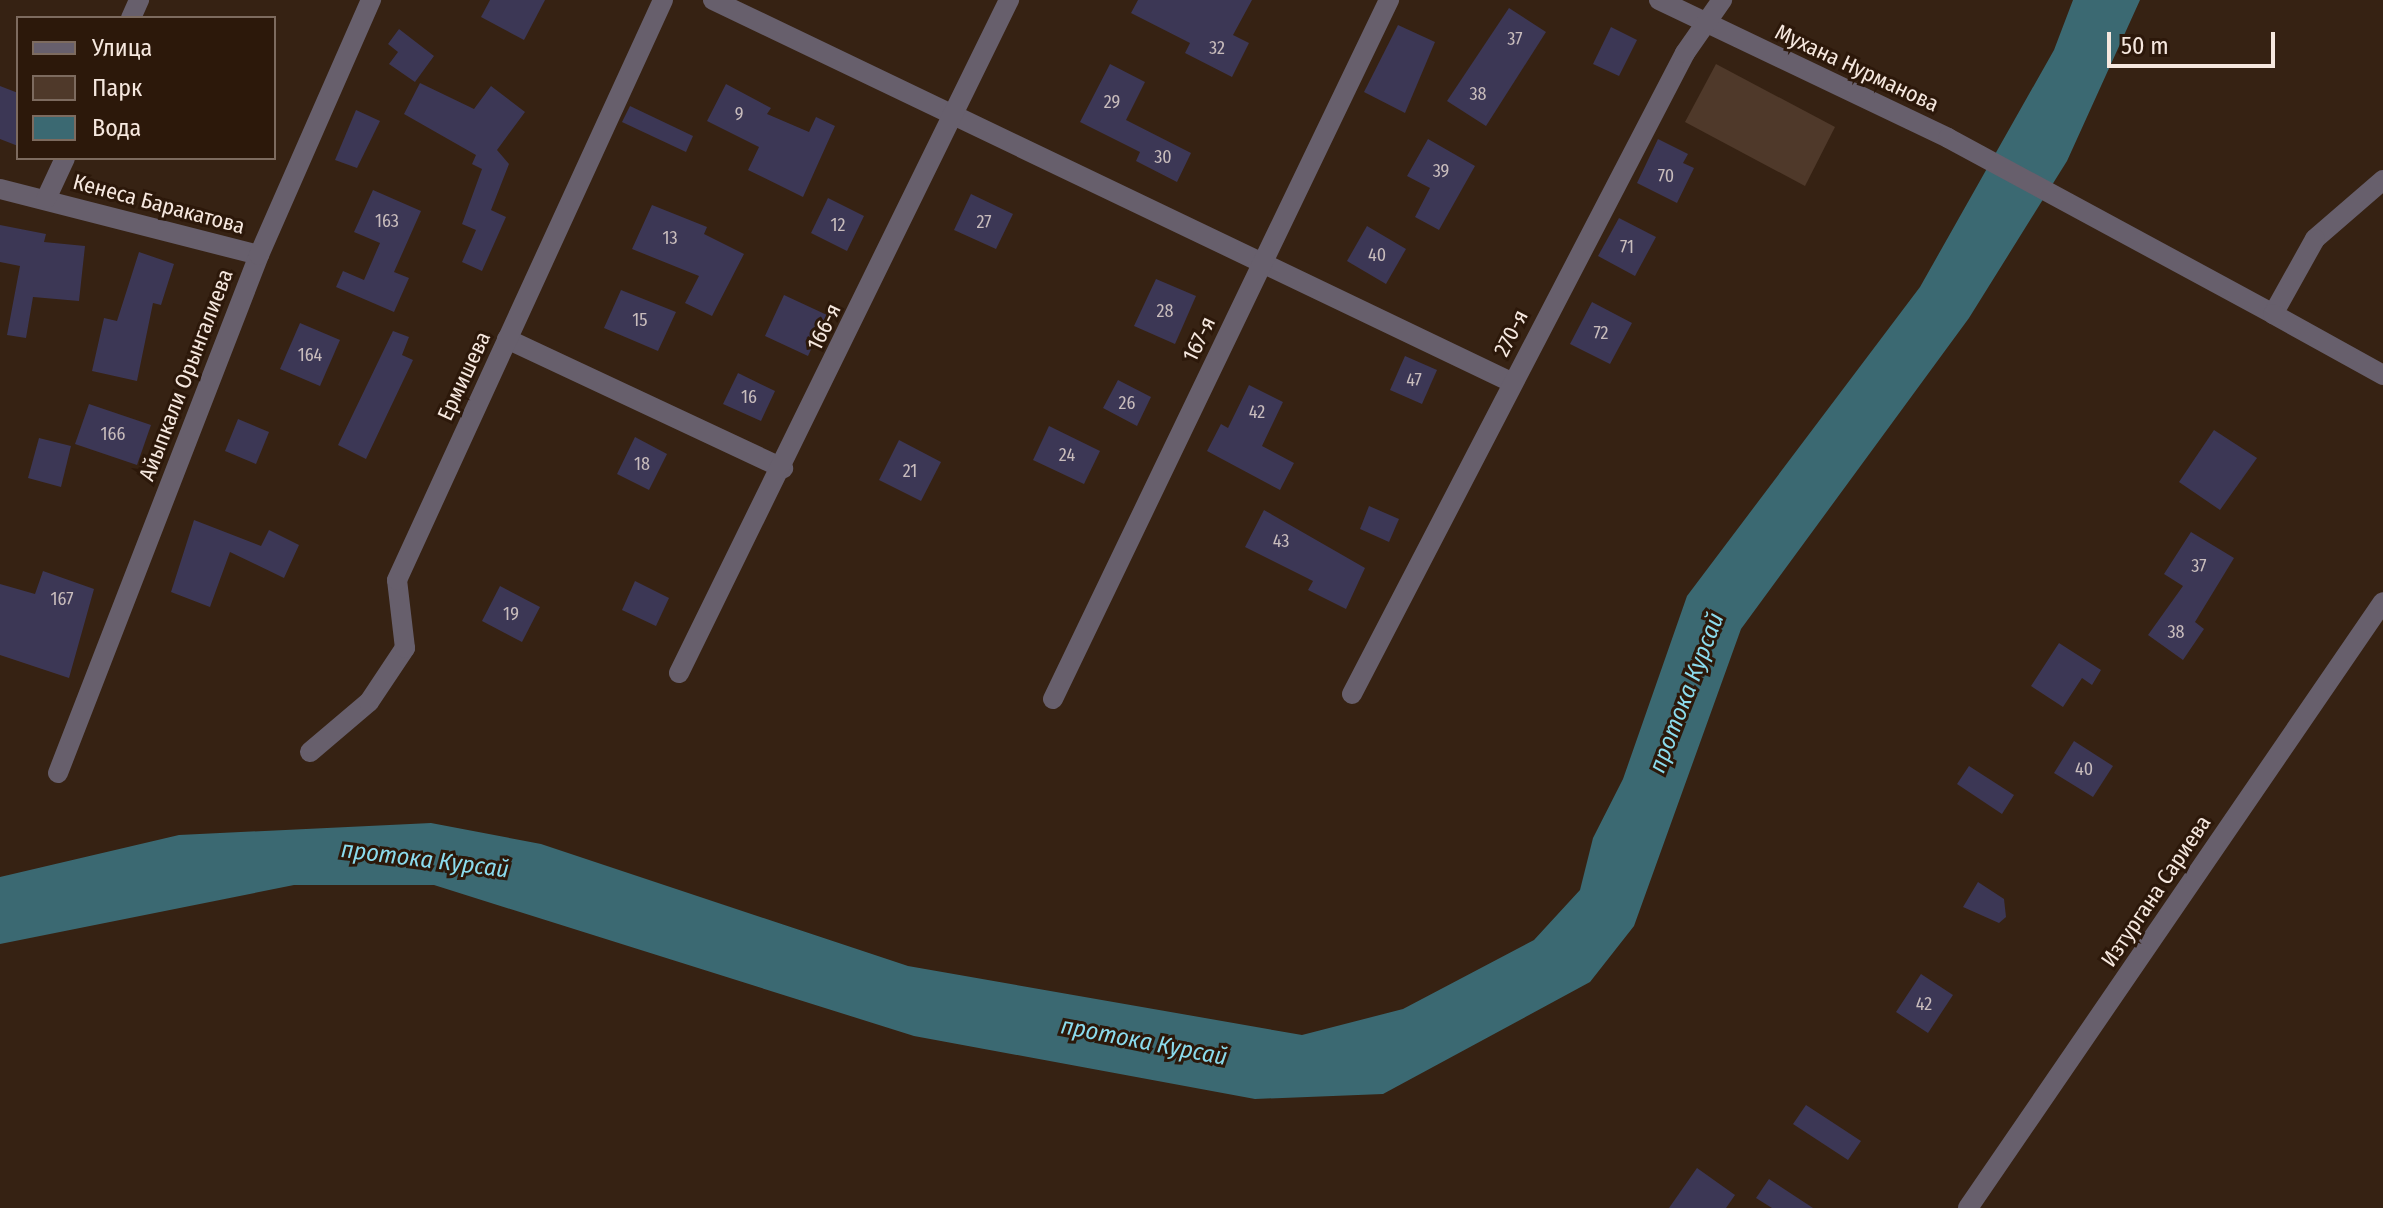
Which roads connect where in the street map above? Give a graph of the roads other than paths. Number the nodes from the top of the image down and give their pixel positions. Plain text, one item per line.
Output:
1 (371, 0) edge
2 (663, 0) edge
3 (713, 0) edge
4 (1009, 0) edge
5 (1389, 0) edge
6 (1659, 0) edge
7 (1722, 0) edge
8 (1710, 25) junction
9 (953, 115) junction
10 (64, 160) edge
11 (2383, 180) edge
12 (0, 189) edge
13 (46, 199) junction
14 (259, 255) junction
15 (1263, 261) junction
16 (2273, 314) junction
17 (507, 339) junction
18 (2383, 375) edge
19 (1513, 383) junction
20 (783, 468) junction
21 (2383, 602) edge
22 (2375, 630) edge
23 (679, 673) dead end
24 (1352, 694) dead end
25 (1053, 699) dead end
26 (310, 752) dead end
27 (58, 773) dead end
28 (1968, 1208) edge

1 - 14 street, Айыпкали Орынгалиева
2 - 17 street, Ермишева
3 - 9 street
4 - 9 street, 166-я
5 - 15 street, 167-я
6 - 8 street, Мухана Нурманова
7 - 8 street, 270-я
8 - 16 street, Мухана Нурманова
8 - 19 street, 270-я
9 - 15 street
9 - 20 street, 166-я
10 - 13 street
11 - 16 street
12 - 13 street, Кенеса Баракатова
13 - 14 street, Кенеса Баракатова
14 - 27 street, Айыпкали Орынгалиева
15 - 19 street
15 - 25 street, 167-я
16 - 18 street, Мухана Нурманова
17 - 20 street
17 - 26 street, Ермишева
19 - 24 street, 270-я
20 - 23 street, 166-я
21 - 22 street, Изтургана Сариева
22 - 28 street, Изтургана Сариева

